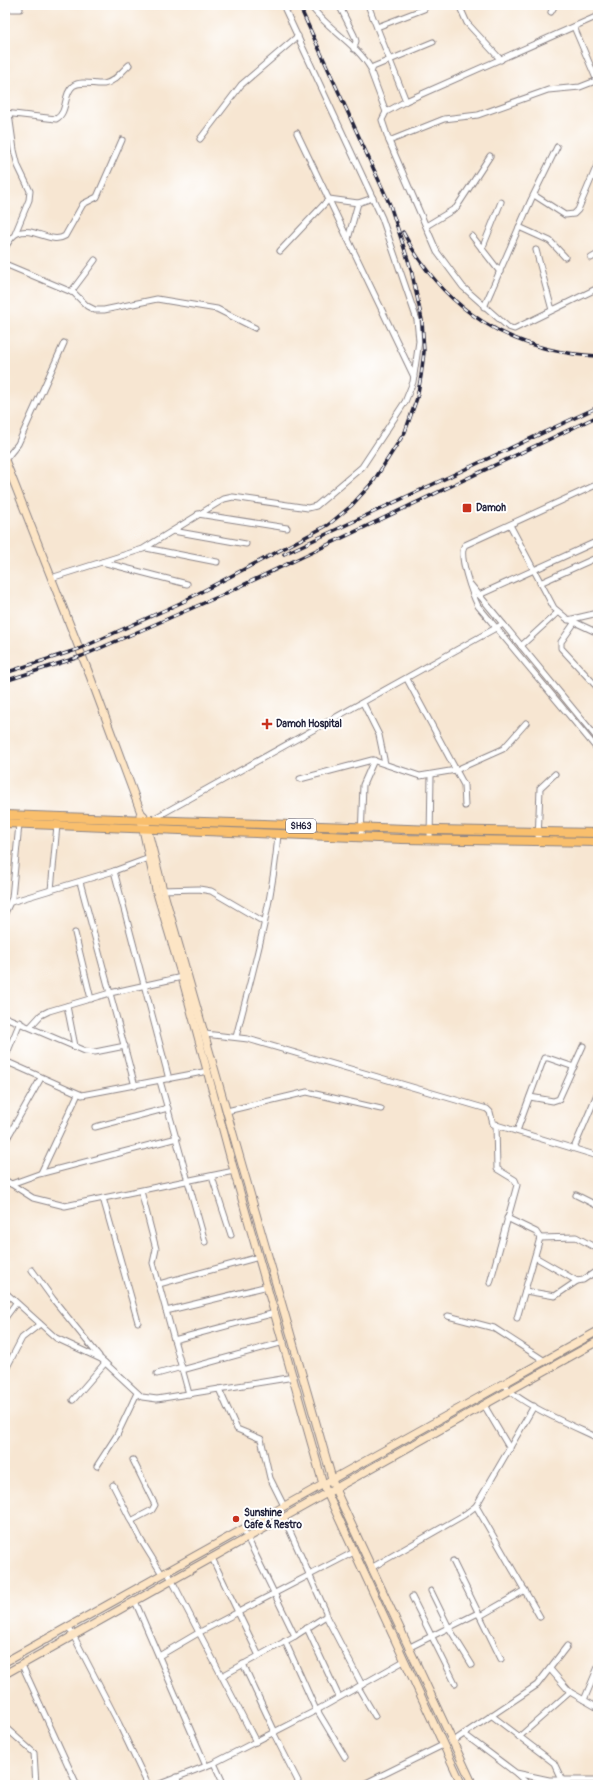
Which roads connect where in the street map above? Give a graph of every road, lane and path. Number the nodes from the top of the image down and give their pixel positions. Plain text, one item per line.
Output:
1 (283, 5) edge
2 (310, 5) edge
3 (339, 5) edge
4 (368, 5) edge
5 (459, 5) edge
6 (555, 5) edge
7 (5, 9) edge
8 (20, 9) dead end
9 (424, 9) dead end
10 (551, 12) dead end
11 (598, 16) edge
12 (377, 27) junction
13 (574, 27) junction
14 (298, 36) junction
15 (433, 42) dead end
16 (354, 49) junction
17 (390, 60) junction
18 (501, 60) junction
19 (129, 64) dead end
20 (371, 68) junction
21 (598, 80) edge
22 (406, 101) junction
23 (386, 112) junction
24 (7, 113) edge
25 (297, 133) dead end
26 (200, 138) dead end
27 (122, 140) dead end
28 (389, 141) junction
29 (557, 147) dead end
30 (490, 156) dead end
31 (598, 163) edge
32 (534, 195) junction
33 (373, 198) junction
34 (328, 199) junction
35 (501, 202) dead end
36 (358, 203) junction
37 (426, 226) junction
38 (519, 228) junction
39 (15, 235) junction
40 (472, 236) dead end
41 (348, 239) junction
42 (5, 248) edge
43 (482, 249) junction
44 (536, 250) dead end
45 (280, 251) dead end
46 (598, 254) edge
47 (565, 257) dead end
48 (591, 258) dead end
49 (95, 260) dead end
50 (5, 264) edge
51 (500, 272) junction
52 (598, 288) edge
53 (71, 292) junction
54 (484, 308) junction
55 (552, 310) junction
56 (255, 328) dead end
57 (64, 343) dead end
58 (414, 377) junction
59 (5, 460) edge
60 (598, 484) edge
61 (198, 514) junction
62 (510, 525) junction
63 (287, 528) dead end
64 (173, 531) junction
65 (598, 540) edge
66 (246, 544) dead end
67 (145, 548) junction
68 (597, 558) edge
69 (102, 562) junction
70 (217, 562) dead end
71 (534, 571) junction
72 (51, 578) junction
73 (469, 583) junction
74 (540, 583) junction
75 (187, 584) dead end
76 (479, 595) junction
77 (558, 612) junction
78 (598, 613) edge
79 (568, 620) junction
80 (575, 622) junction
81 (503, 624) junction
82 (497, 629) junction
83 (597, 633) edge
84 (521, 646) junction
85 (407, 679) junction
86 (556, 688) junction
87 (598, 688) edge
88 (550, 693) junction
89 (363, 703) junction
90 (582, 720) junction
91 (526, 723) dead end
92 (577, 725) junction
93 (598, 739) edge
94 (598, 750) edge
95 (374, 760) junction
96 (385, 764) junction
97 (456, 770) junction
98 (555, 774) dead end
99 (431, 775) junction
100 (300, 779) dead end
101 (465, 806) dead end
102 (5, 815) edge
103 (145, 822) junction
104 (5, 823) edge
105 (19, 824) junction
106 (57, 825) junction
107 (287, 825) junction
108 (362, 827) junction
109 (430, 830) junction
110 (538, 831) junction
111 (598, 833) edge
112 (278, 834) junction
113 (287, 834) junction
114 (361, 837) junction
115 (430, 839) junction
116 (538, 841) junction
117 (598, 842) edge
118 (152, 857) junction
119 (114, 871) junction
120 (80, 882) junction
121 (51, 890) junction
122 (160, 890) junction
123 (11, 902) junction
124 (5, 913) edge
125 (264, 922) junction
126 (75, 933) dead end
127 (182, 977) junction
128 (144, 985) junction
129 (110, 993) junction
130 (91, 999) junction
131 (67, 1006) junction
132 (5, 1017) edge
133 (20, 1022) junction
134 (30, 1027) junction
135 (206, 1034) junction
136 (236, 1037) junction
137 (74, 1046) junction
138 (124, 1046) junction
139 (583, 1046) dead end
140 (5, 1058) edge
141 (5, 1061) edge
142 (574, 1067) junction
143 (208, 1071) junction
144 (41, 1078) junction
145 (169, 1079) junction
146 (160, 1081) junction
147 (135, 1086) junction
148 (598, 1092) edge
149 (78, 1094) junction
150 (530, 1097) junction
151 (168, 1108) junction
152 (381, 1109) dead end
153 (227, 1110) junction
154 (496, 1124) junction
155 (95, 1128) dead end
156 (517, 1131) junction
157 (177, 1138) junction
158 (5, 1142) edge
159 (574, 1148) junction
160 (598, 1156) edge
161 (234, 1171) junction
162 (41, 1173) junction
163 (212, 1177) junction
164 (5, 1180) edge
165 (190, 1181) junction
166 (11, 1184) junction
167 (141, 1191) junction
168 (576, 1195) dead end
169 (103, 1198) junction
170 (598, 1206) edge
171 (508, 1218) junction
172 (231, 1235) dead end
173 (540, 1238) junction
174 (206, 1242) dead end
175 (598, 1249) edge
176 (259, 1257) junction
177 (535, 1257) junction
178 (32, 1270) dead end
179 (598, 1270) edge
180 (577, 1281) junction
181 (490, 1283) dead end
182 (159, 1284) junction
183 (268, 1286) junction
184 (525, 1291) junction
185 (5, 1292) edge
186 (16, 1303) junction
187 (166, 1311) junction
188 (275, 1313) junction
189 (448, 1316) dead end
190 (5, 1318) edge
191 (517, 1318) dead end
192 (138, 1322) dead end
193 (40, 1324) junction
194 (598, 1331) edge
195 (174, 1340) junction
196 (598, 1341) edge
197 (284, 1342) junction
198 (103, 1361) junction
199 (545, 1361) junction
200 (182, 1369) junction
201 (5, 1371) edge
202 (157, 1374) dead end
203 (294, 1377) junction
204 (504, 1385) junction
205 (219, 1389) junction
206 (509, 1391) junction
207 (137, 1393) junction
208 (189, 1394) junction
209 (73, 1400) dead end
210 (484, 1405) junction
211 (534, 1406) junction
212 (598, 1438) edge
213 (510, 1448) junction
214 (133, 1460) dead end
215 (97, 1466) dead end
216 (332, 1480) junction
217 (323, 1484) junction
218 (113, 1485) dead end
219 (336, 1489) junction
220 (327, 1493) junction
221 (284, 1506) junction
222 (476, 1506) junction
223 (284, 1518) junction
224 (132, 1521) junction
225 (243, 1529) junction
226 (248, 1537) junction
227 (354, 1552) junction
228 (212, 1558) junction
229 (453, 1561) dead end
230 (371, 1568) junction
231 (165, 1573) junction
232 (311, 1574) junction
233 (173, 1580) junction
234 (525, 1590) junction
235 (432, 1591) dead end
236 (274, 1593) junction
237 (412, 1597) dead end
238 (135, 1601) junction
239 (237, 1612) junction
240 (479, 1614) junction
241 (326, 1616) junction
242 (540, 1617) dead end
243 (69, 1627) junction
244 (307, 1628) junction
245 (449, 1628) junction
246 (200, 1632) junction
247 (73, 1636) junction
248 (295, 1636) junction
249 (431, 1638) junction
250 (285, 1641) junction
251 (41, 1642) junction
252 (567, 1646) dead end
253 (408, 1648) junction
254 (48, 1650) junction
255 (159, 1656) junction
256 (259, 1656) junction
257 (501, 1659) dead end
258 (404, 1661) junction
259 (5, 1662) edge
260 (243, 1664) junction
261 (22, 1665) junction
262 (472, 1665) dead end
263 (598, 1667) edge
264 (550, 1669) junction
265 (5, 1674) edge
266 (222, 1676) junction
267 (455, 1683) dead end
268 (360, 1686) junction
269 (570, 1692) junction
270 (339, 1697) junction
271 (584, 1700) junction
272 (598, 1708) edge
273 (317, 1710) junction
274 (491, 1715) junction
275 (374, 1716) dead end
276 (5, 1727) edge
277 (274, 1732) junction
278 (464, 1734) junction
279 (519, 1737) junction
280 (256, 1742) junction
281 (452, 1742) junction
282 (444, 1745) junction
283 (345, 1757) dead end
284 (214, 1763) junction
285 (206, 1766) junction
286 (516, 1773) junction
287 (176, 1777) junction
288 (562, 1780) junction
289 (598, 1780) edge
290 (36, 1785) edge
291 (77, 1785) edge
292 (148, 1785) edge
293 (157, 1785) edge
294 (180, 1785) edge
295 (224, 1785) edge
296 (298, 1785) edge
297 (362, 1785) edge
298 (462, 1785) edge
299 (473, 1785) edge
300 (529, 1785) edge

1 - 14 street
2 - 16 street
3 - 16 street
4 - 12 street
5 - 18 street
6 - 10 street
7 - 8 street
9 - 12 street
11 - 13 street
12 - 17 street
13 - 18 street
13 - 21 street
14 - 26 street
14 - 33 street
15 - 17 street
16 - 20 street
17 - 20 street
17 - 22 street
18 - 22 street
19 - 24 street
20 - 23 street
21 - 28 street
22 - 23 street
23 - 28 street
24 - 39 street
25 - 34 street
27 - 39 street
28 - 37 street
29 - 32 street
30 - 37 street
31 - 32 street
32 - 38 street
33 - 36 street
33 - 58 street
34 - 36 street
34 - 41 street
34 - 45 street
35 - 43 street
36 - 41 street
37 - 54 street
38 - 47 street
38 - 51 street
39 - 42 street
40 - 43 street
41 - 58 street
43 - 51 street
44 - 55 street
46 - 48 street
49 - 53 street
50 - 53 street
51 - 54 street
52 - 55 street
53 - 56 street
54 - 55 street
57 - 59 street
58 - 61 street
59 - 72 main road
60 - 62 street
61 - 63 street
61 - 64 street
62 - 71 street
62 - 73 street
64 - 66 street
64 - 67 street
65 - 71 street
67 - 69 street
67 - 70 street
68 - 74 street
69 - 72 street
69 - 75 street
71 - 74 street
71 - 76 street
72 - 103 main road
73 - 76 street
73 - 82 street
74 - 77 street
76 - 81 street
77 - 79 street
77 - 84 street
78 - 79 street
79 - 80 street
80 - 83 street
80 - 87 street
81 - 82 street
81 - 84 street
82 - 85 street
82 - 88 street
84 - 86 street
85 - 89 street
85 - 97 street
86 - 88 street
86 - 90 street
88 - 92 street
89 - 96 street
89 - 103 street
90 - 92 street
90 - 93 street
91 - 97 street
92 - 94 street
95 - 96 street
95 - 100 street
95 - 108 street
96 - 99 street
97 - 99 street
97 - 101 street
98 - 110 street
99 - 109 street
102 - 103 main road, SH63
103 - 106 main road, SH63
103 - 107 main road, SH63
103 - 112 main road, SH63
103 - 118 main road
104 - 105 main road, SH63
105 - 106 main road, SH63
105 - 123 street
106 - 121 street
107 - 108 main road, SH63
107 - 113 main road
108 - 109 main road, SH63
108 - 114 street
109 - 110 main road, SH63
109 - 115 street
110 - 111 main road, SH63
110 - 116 street
112 - 113 main road, SH63
112 - 125 street
113 - 114 main road, SH63
114 - 115 main road, SH63
115 - 116 main road, SH63
116 - 117 main road, SH63
118 - 119 street
118 - 122 main road
119 - 120 street
119 - 128 street
120 - 121 street
120 - 129 street
121 - 123 street
122 - 125 street
122 - 127 main road
122 - 135 main road
123 - 124 street
125 - 136 street
126 - 130 street
127 - 128 street
127 - 143 main road
128 - 129 street
128 - 145 street
129 - 130 street
129 - 138 street
130 - 131 street
131 - 134 street
131 - 137 street
132 - 133 street
133 - 134 street
133 - 140 street
134 - 137 street
135 - 136 street
135 - 153 main road
136 - 154 street
137 - 138 street
138 - 147 street
139 - 142 street
141 - 144 street
142 - 150 street
142 - 150 street
143 - 145 street
143 - 161 main road
144 - 149 street
144 - 158 street
145 - 146 street
146 - 147 street
146 - 151 street
147 - 149 street
148 - 159 street
149 - 162 street
150 - 156 street
151 - 155 street
151 - 157 street
152 - 153 street
153 - 216 main road
154 - 156 street
154 - 171 street
156 - 159 street
157 - 162 street
157 - 165 street
159 - 160 street
161 - 163 street
161 - 176 main road
162 - 166 street
163 - 165 street
163 - 172 street
164 - 166 street
165 - 167 street
165 - 174 street
166 - 169 street
167 - 169 street
167 - 182 street
168 - 170 street
169 - 192 street
171 - 173 street
171 - 181 street
173 - 175 street
173 - 177 street
176 - 182 street
176 - 183 main road
177 - 180 street
177 - 184 street
178 - 198 street
179 - 180 street
180 - 184 street
182 - 187 street
183 - 187 street
183 - 188 main road
184 - 191 street
185 - 186 street
186 - 190 street
186 - 193 street
187 - 195 street
188 - 195 street
188 - 197 main road
189 - 199 street
193 - 198 street
193 - 201 street
194 - 199 main road
195 - 200 street
196 - 206 main road
197 - 200 street
197 - 203 main road
198 - 207 street
198 - 209 street
199 - 204 main road
200 - 202 street
200 - 208 street
203 - 205 street
203 - 217 main road
204 - 206 street
204 - 216 main road
205 - 208 street
205 - 221 street
206 - 210 main road
206 - 211 street
207 - 208 street
207 - 215 street
210 - 213 street
210 - 219 main road
211 - 212 street
211 - 213 street
213 - 222 street
214 - 224 street
216 - 217 main road
216 - 219 main road
217 - 220 main road
217 - 221 main road
218 - 224 street
219 - 220 main road
219 - 230 main road
220 - 223 main road
220 - 227 main road
221 - 225 main road
222 - 230 street
222 - 234 street
223 - 226 main road
223 - 232 street
224 - 231 street
225 - 226 street
225 - 231 main road
226 - 228 main road
226 - 236 street
227 - 232 street
227 - 258 main road
228 - 233 main road
228 - 239 street
229 - 240 street
230 - 253 main road
231 - 233 street
231 - 243 main road
232 - 236 street
232 - 241 street
233 - 238 main road
233 - 246 street
234 - 240 street
234 - 242 street
235 - 245 street
236 - 239 street
236 - 248 street
237 - 249 street
238 - 247 main road
238 - 255 street
239 - 246 street
239 - 256 street
240 - 245 street
240 - 257 street
241 - 244 street
241 - 268 street
243 - 247 street
243 - 251 main road
244 - 248 street
244 - 270 street
245 - 249 street
245 - 262 street
246 - 255 street
246 - 266 street
247 - 254 main road
247 - 292 street
248 - 250 street
249 - 253 street
249 - 267 street
250 - 256 street
250 - 273 street
251 - 254 main road
251 - 259 main road
252 - 264 street
253 - 281 main road
254 - 261 main road
255 - 285 street
256 - 260 street
258 - 268 street
258 - 282 main road
260 - 266 street
260 - 277 street
261 - 265 main road
261 - 291 street
263 - 271 street
264 - 269 street
264 - 274 street
266 - 280 street
268 - 270 street
268 - 275 street
269 - 271 street
269 - 279 street
270 - 273 street
271 - 272 street
273 - 277 street
273 - 283 street
274 - 278 street
274 - 279 street
276 - 290 street
277 - 280 street
277 - 296 street
278 - 281 street
278 - 286 street
279 - 288 street
280 - 284 street
281 - 299 main road
282 - 297 street
282 - 298 main road
284 - 285 street
284 - 295 street
285 - 287 street
286 - 288 street
286 - 300 street
287 - 293 street
287 - 294 street
288 - 289 street

